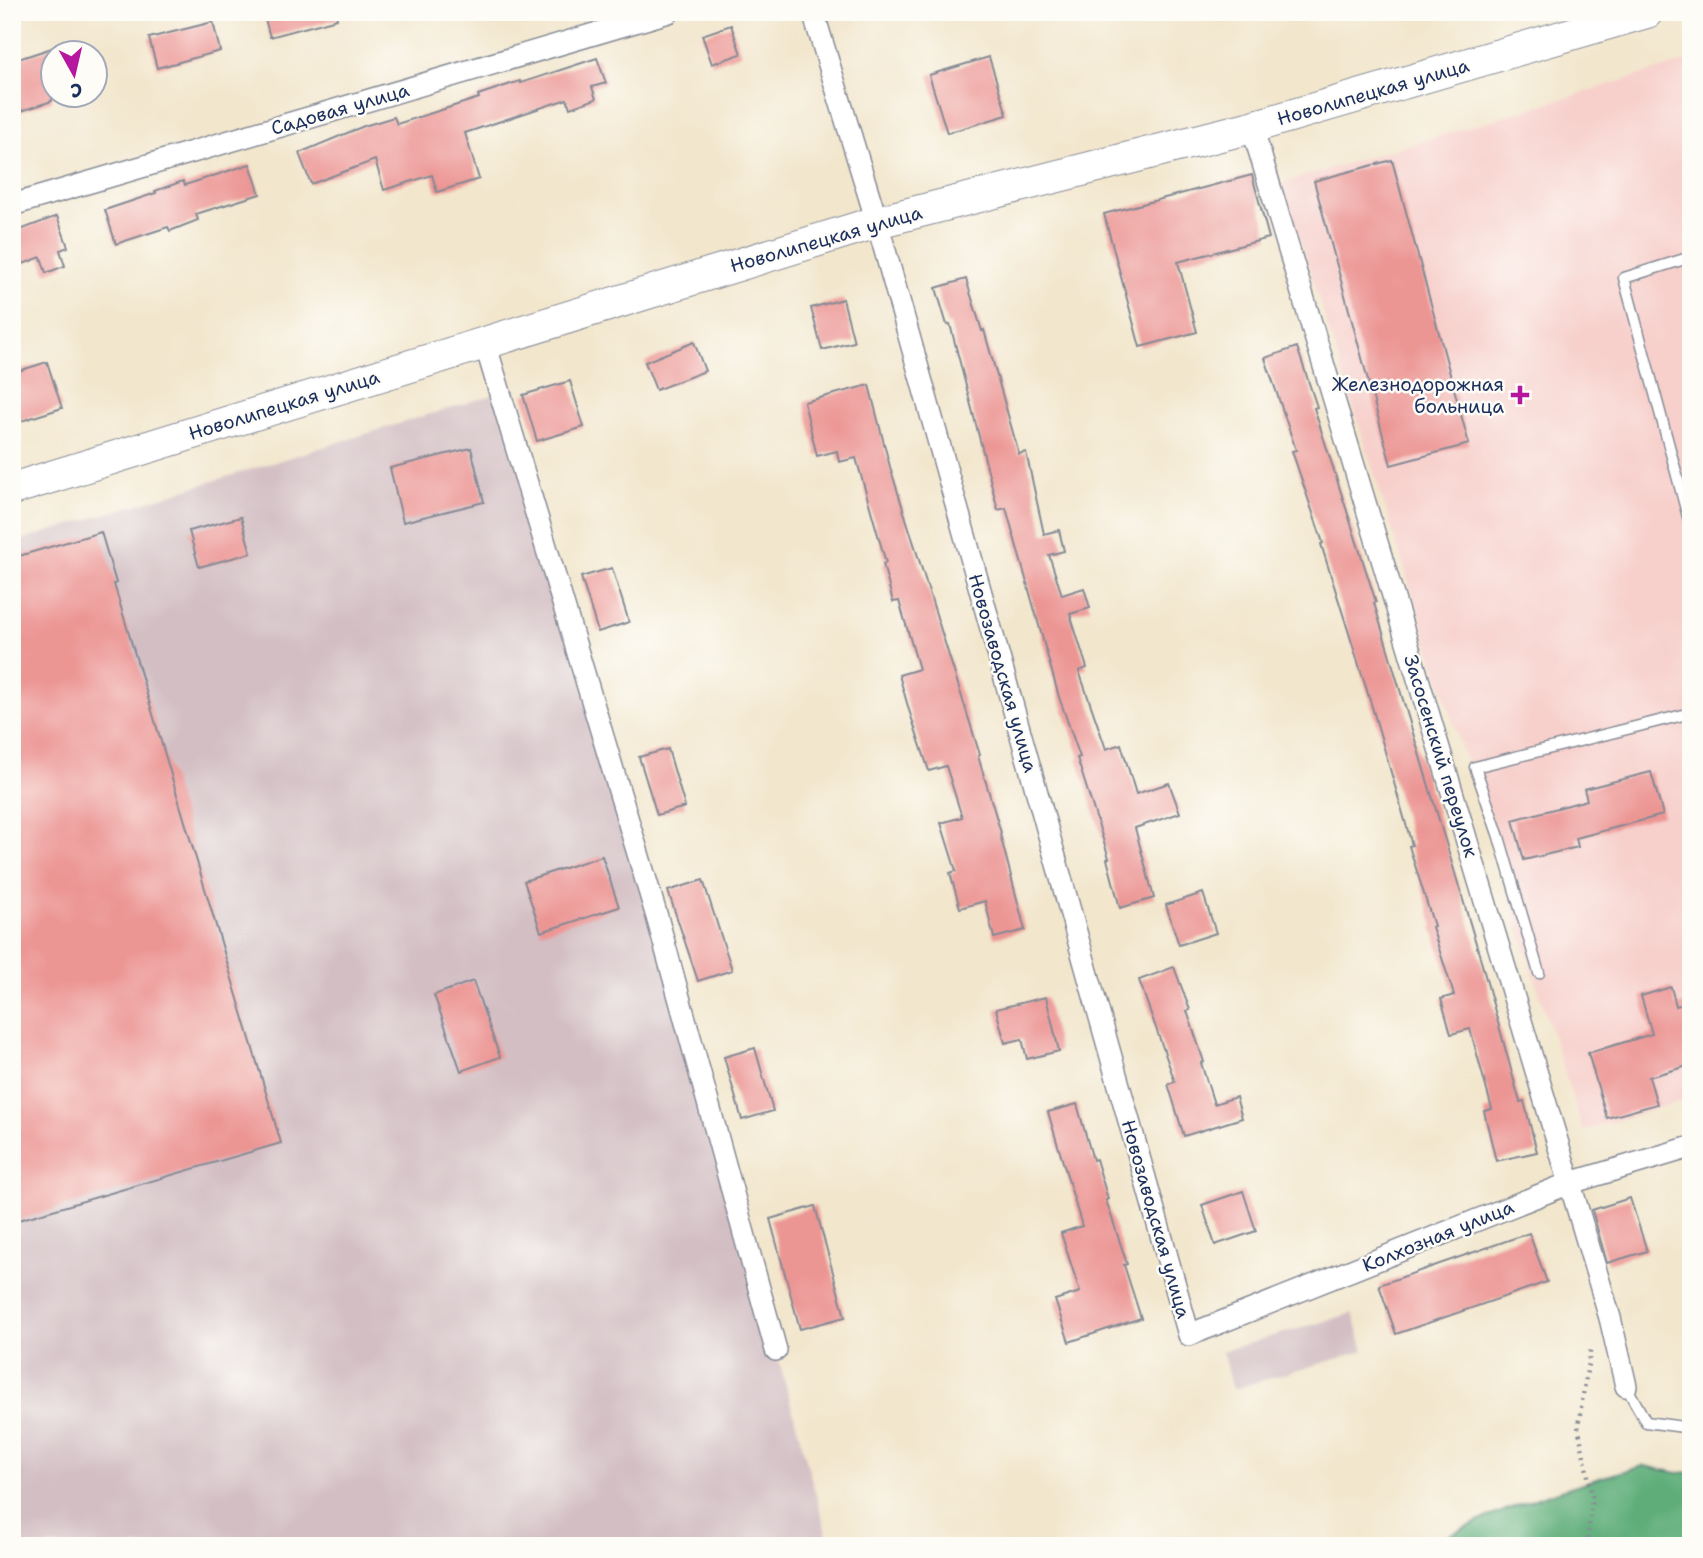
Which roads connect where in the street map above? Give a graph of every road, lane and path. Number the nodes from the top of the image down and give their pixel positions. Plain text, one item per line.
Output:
1 (669, 12) edge
2 (813, 12) edge
3 (1647, 12) edge
4 (1252, 127) junction
5 (12, 205) edge
6 (877, 222) junction
7 (1691, 257) edge
8 (485, 343) junction
9 (12, 489) edge
10 (1691, 528) edge
11 (1691, 713) edge
12 (1539, 973) dead end
13 (1691, 1147) edge
14 (1570, 1183) junction
15 (1189, 1335) joint
16 (1591, 1345) dead end
17 (776, 1350) dead end
18 (1626, 1386) joint
19 (1691, 1428) edge
20 (1587, 1546) edge

1 - 5 street, Садовая улица
2 - 6 street, Новозаводская улица
3 - 4 street, Новолипецкая улица
4 - 6 street, Новолипецкая улица
4 - 14 street, Засосенский переулок
6 - 8 street, Новолипецкая улица
6 - 15 street, Новозаводская улица
7 - 10 lane
8 - 9 street, Новолипецкая улица
8 - 17 street
11 - 12 lane
13 - 14 street, Колхозная улица
14 - 15 street, Колхозная улица
14 - 18 street, Засосенский переулок
16 - 20 path
18 - 19 lane

